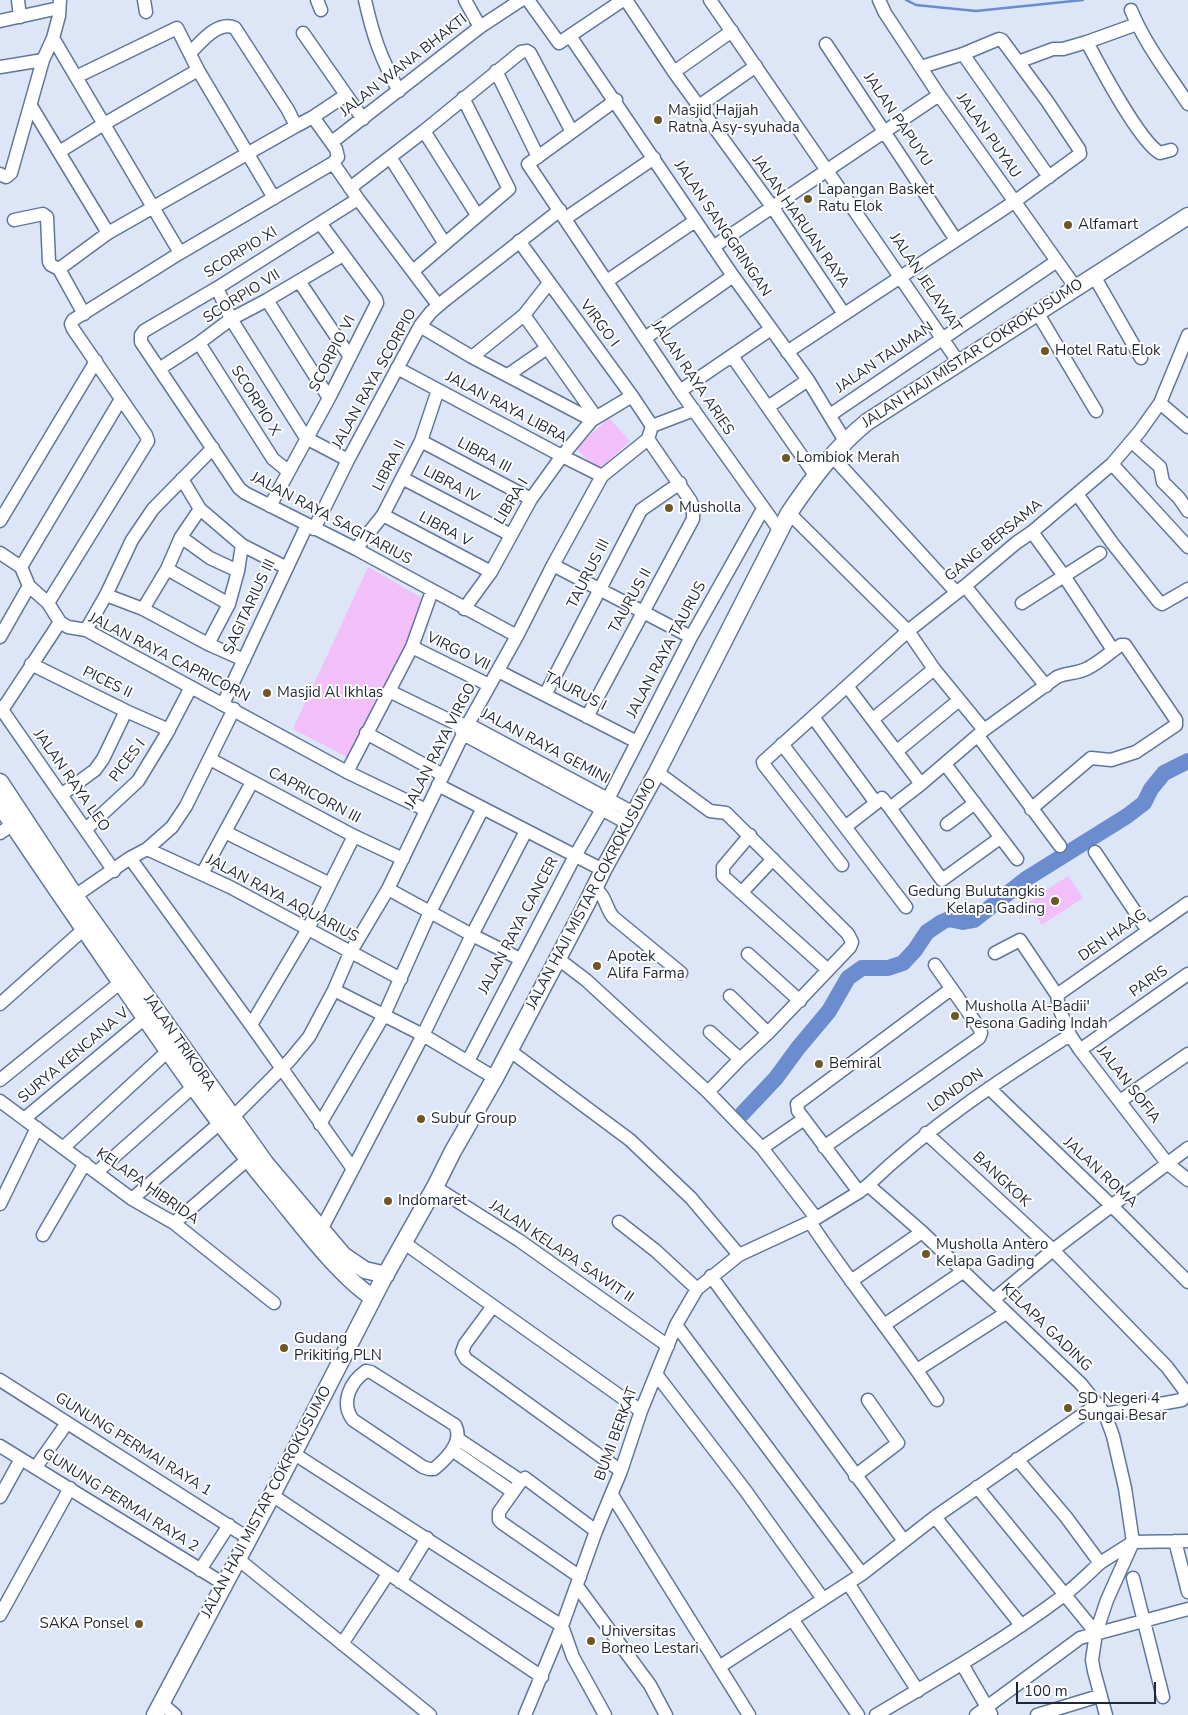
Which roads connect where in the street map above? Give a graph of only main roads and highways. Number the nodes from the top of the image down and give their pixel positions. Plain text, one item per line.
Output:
1 (1188, 216) edge
2 (0, 782) edge
3 (0, 805) edge
4 (15, 828) edge
5 (226, 1120) junction
6 (386, 1275) junction
7 (373, 1298) junction
8 (158, 1709) edge

1 - 6 main road, JALAN HAJI MISTAR COKROKUSUMO
2 - 4 main road, JALAN TRIKORA
3 - 4 main road, JALAN TRIKORA
4 - 5 main road, JALAN TRIKORA
4 - 5 main road, JALAN TRIKORA
5 - 6 main road, JALAN TRIKORA
5 - 7 main road, JALAN TRIKORA
6 - 7 main road, JALAN HAJI MISTAR COKROKUSUMO
7 - 8 main road, JALAN HAJI MISTAR COKROKUSUMO

